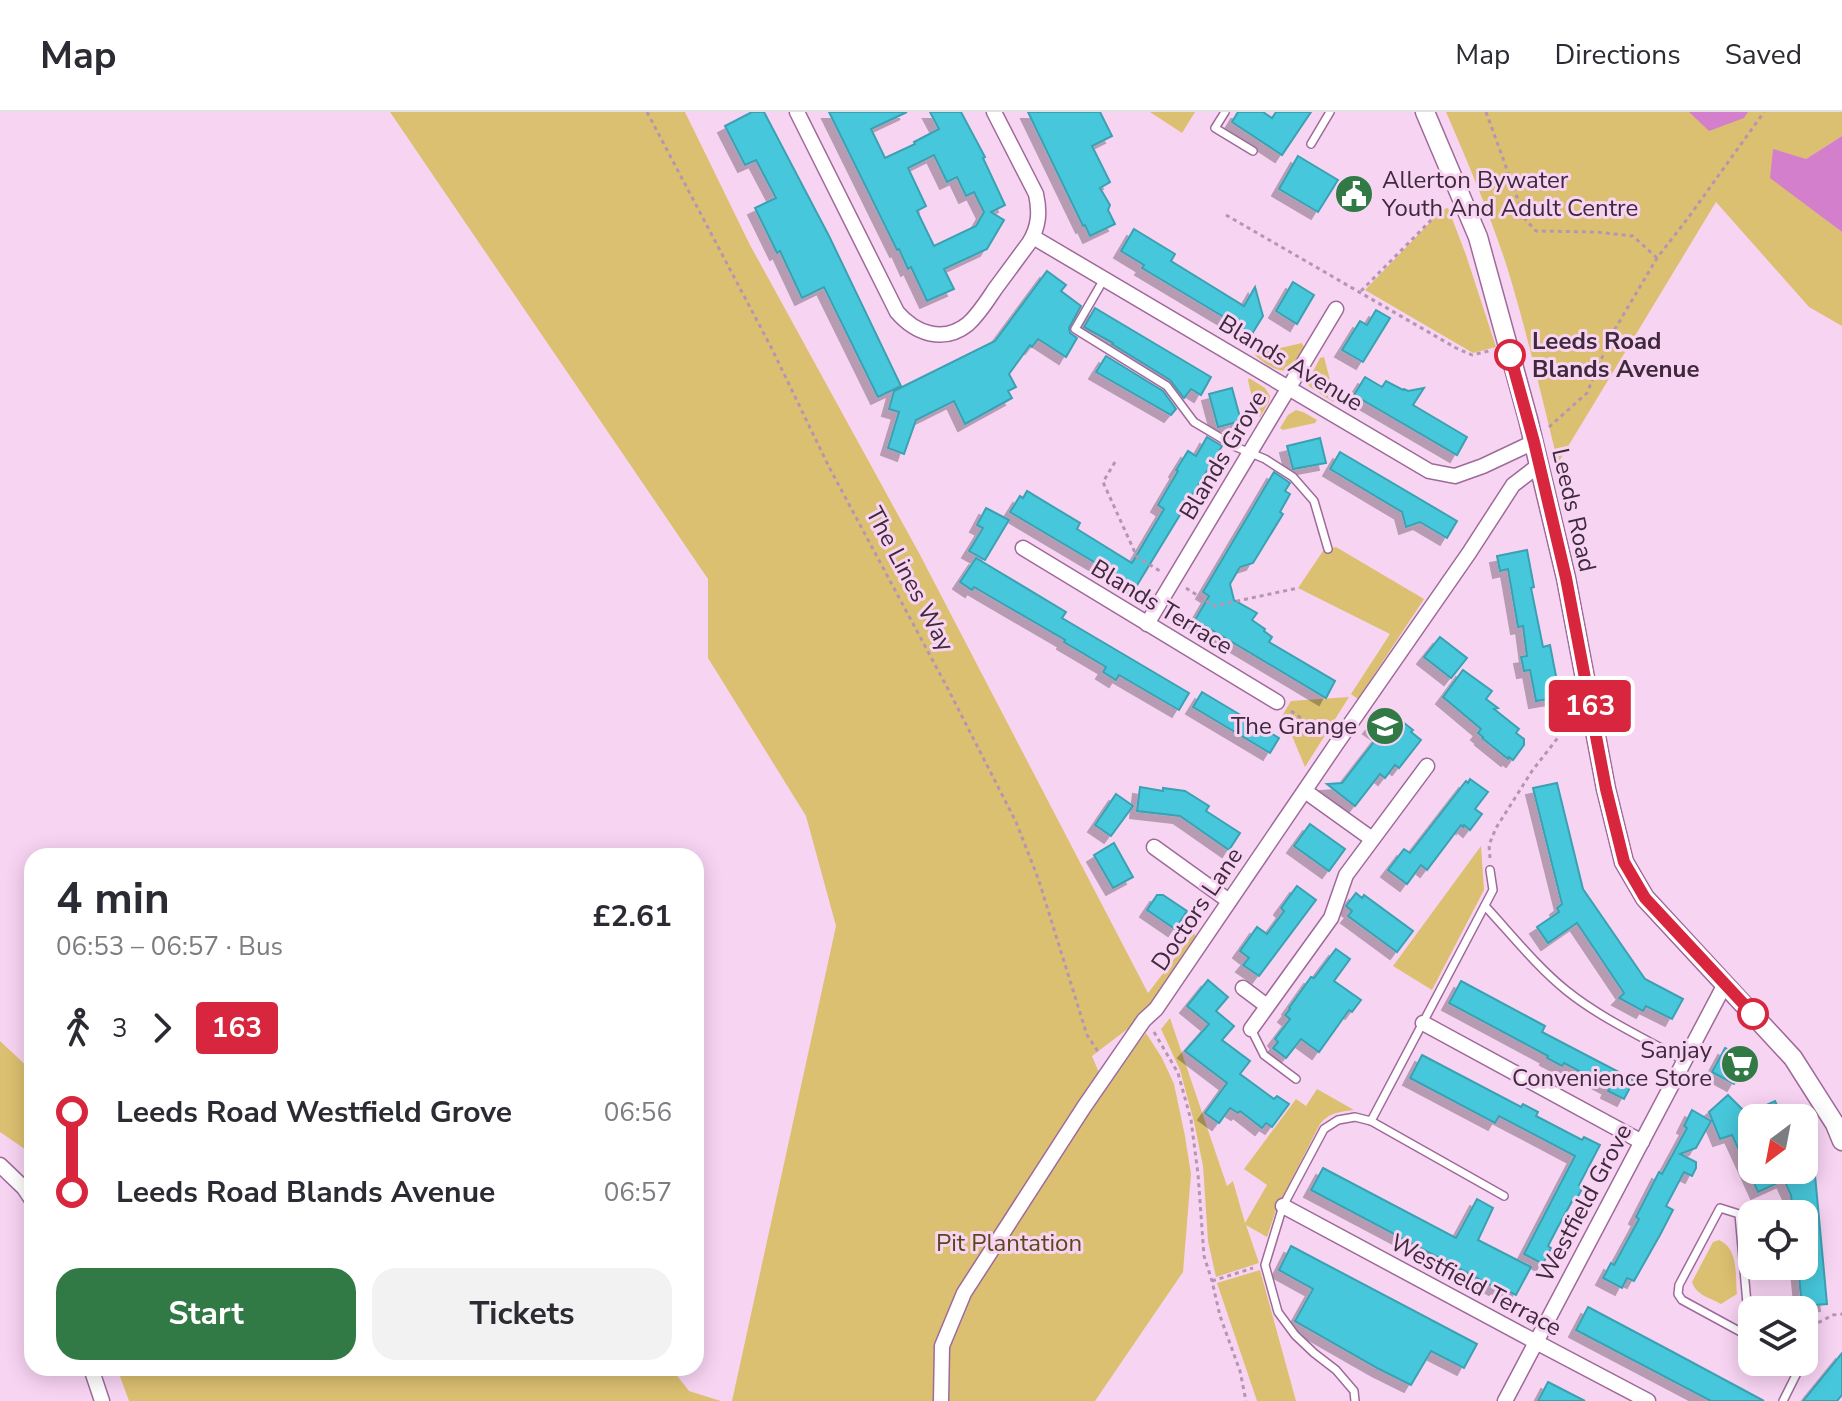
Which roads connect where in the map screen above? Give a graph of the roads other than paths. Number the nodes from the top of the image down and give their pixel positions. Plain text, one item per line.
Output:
1 (797, 112) edge
2 (994, 112) edge
3 (1225, 112) edge
4 (1330, 112) edge
5 (1425, 112) edge
6 (1311, 144) dead end
7 (1253, 151) dead end
8 (1033, 237) junction
9 (1104, 279) junction
10 (1336, 309) dead end
11 (1289, 388) junction
12 (1534, 442) junction
13 (1250, 453) junction
14 (1539, 465) junction
15 (1023, 548) dead end
16 (1328, 549) dead end
17 (1147, 624) junction
18 (1277, 702) road end
19 (1427, 766) dead end
20 (1305, 791) junction
21 (1372, 839) junction
22 (1154, 847) dead end
23 (1490, 870) road end
24 (1229, 901) junction
25 (1485, 906) junction
26 (1725, 984) junction
27 (1243, 988) dead end
28 (1267, 1006) junction
29 (1423, 1023) junction
30 (1251, 1029) joint
31 (1685, 1061) junction
32 (1296, 1079) dead end
33 (1371, 1121) junction
34 (1842, 1141) edge
35 (1642, 1142) junction
36 (0, 1165) edge
37 (24, 1188) edge
38 (1504, 1196) dead end
39 (1283, 1206) junction
40 (1751, 1337) edge
41 (1536, 1342) junction
42 (94, 1376) edge
43 (1796, 1376) edge
44 (102, 1401) edge
45 (941, 1401) edge
46 (1355, 1401) edge
47 (1505, 1401) edge
48 (1648, 1401) edge
49 (1783, 1401) edge

1 - 8 street
2 - 8 street
3 - 7 lane
4 - 6 lane
5 - 12 street, Leeds Road
8 - 9 street, Blands Avenue
9 - 11 street, Blands Avenue
9 - 13 lane
10 - 11 street, Blands Grove
11 - 12 street, Blands Avenue
11 - 13 street, Blands Grove
12 - 14 street, Leeds Road
13 - 16 lane
13 - 17 street, Blands Grove
14 - 20 street, Doctors Lane
14 - 26 street, Leeds Road
15 - 17 street, Blands Terrace
17 - 18 street, Blands Terrace
19 - 21 street
20 - 21 street
20 - 24 street, Doctors Lane
21 - 28 street
22 - 24 street
23 - 25 lane
24 - 45 street, Doctors Lane
25 - 29 lane
25 - 31 lane
26 - 31 street, Westfield Grove
26 - 34 street, Leeds Road
27 - 28 street
28 - 30 street
29 - 33 lane
29 - 35 street
30 - 32 lane
31 - 35 street, Westfield Grove
33 - 38 lane
33 - 39 lane
35 - 41 street, Westfield Grove
36 - 37 street
39 - 41 street, Westfield Terrace
39 - 46 lane
40 - 40 lane
41 - 47 street, Westfield Grove
41 - 48 street, Westfield Terrace
42 - 44 street
43 - 49 lane

